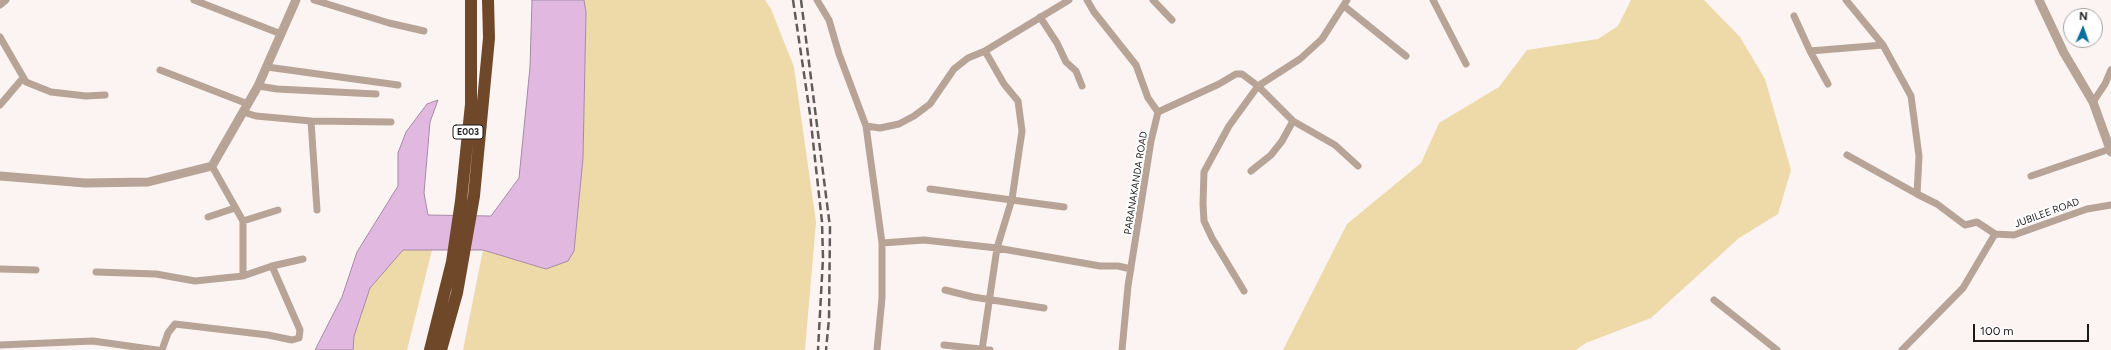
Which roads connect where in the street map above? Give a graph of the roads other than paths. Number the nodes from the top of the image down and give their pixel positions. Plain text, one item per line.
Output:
1 (194, 0) edge
2 (314, 0) edge
3 (471, 0) edge
4 (488, 0) edge
5 (817, 0) edge
6 (1069, 0) edge
7 (1087, 0) edge
8 (1153, 0) edge
9 (1434, 0) edge
10 (1846, 0) edge
11 (2039, 0) edge
12 (294, 1) edge
13 (1346, 3) edge
14 (1794, 16) dead end
15 (1040, 17) junction
16 (1172, 20) dead end
17 (424, 31) dead end
18 (281, 34) junction
19 (0, 38) edge
20 (1883, 45) junction
21 (985, 50) junction
22 (1810, 51) junction
23 (1406, 56) dead end
24 (1466, 64) dead end
25 (266, 67) junction
26 (160, 70) dead end
27 (2111, 70) edge
28 (22, 78) junction
29 (1828, 84) dead end
30 (398, 85) dead end
31 (258, 86) junction
32 (1082, 86) dead end
33 (1258, 86) junction
34 (376, 94) dead end
35 (105, 95) dead end
36 (2093, 102) junction
37 (0, 105) edge
38 (246, 108) junction
39 (1158, 112) junction
40 (1293, 120) junction
41 (311, 121) junction
42 (391, 122) dead end
43 (866, 126) junction
44 (2110, 151) edge
45 (1847, 155) dead end
46 (212, 166) junction
47 (1358, 166) dead end
48 (1251, 171) dead end
49 (0, 176) edge
50 (2032, 176) dead end
51 (930, 189) dead end
52 (1917, 194) junction
53 (1012, 199) junction
54 (2111, 205) edge
55 (1064, 207) dead end
56 (235, 208) junction
57 (278, 210) dead end
58 (317, 210) dead end
59 (208, 217) dead end
60 (243, 221) junction
61 (1995, 234) junction
62 (882, 243) junction
63 (997, 248) junction
64 (303, 259) dead end
65 (457, 262) junction
66 (272, 266) junction
67 (0, 269) edge
68 (1131, 269) junction
69 (36, 270) dead end
70 (96, 272) dead end
71 (243, 276) junction
72 (945, 290) dead end
73 (1244, 292) dead end
74 (457, 293) junction
75 (991, 299) junction
76 (1714, 300) dead end
77 (1044, 308) dead end
78 (944, 345) dead end
79 (0, 346) edge
80 (157, 350) edge
81 (162, 350) edge
82 (430, 350) edge
83 (441, 350) edge
84 (445, 350) edge
85 (877, 350) edge
86 (985, 350) edge
87 (1122, 350) edge
88 (1777, 350) edge
89 (1902, 350) edge

1 - 18 street
2 - 17 street
3 - 65 highway, E003
4 - 65 highway, E003
5 - 43 street
6 - 15 street
7 - 39 street
8 - 16 street
9 - 24 street
10 - 20 street
11 - 36 street
12 - 18 street
13 - 23 street
13 - 33 street
14 - 22 street
15 - 21 street
15 - 32 street
18 - 25 street
19 - 28 street
20 - 22 street
20 - 52 street
21 - 43 street
21 - 53 street
22 - 29 street
25 - 30 street
25 - 31 street
26 - 38 street
27 - 36 street
28 - 35 street
28 - 37 street
31 - 34 street
31 - 38 street
33 - 39 street
33 - 40 street
33 - 73 street
36 - 44 street
38 - 41 street
38 - 46 street
39 - 68 street, PARANAKANDA ROAD
40 - 47 street
40 - 48 street
41 - 42 street
41 - 58 street
43 - 62 street
44 - 50 street
45 - 52 street
46 - 49 street
46 - 56 street
51 - 53 street
52 - 61 street
53 - 55 street
53 - 63 street
54 - 61 street, JUBILEE ROAD
56 - 59 street
56 - 60 street
57 - 60 street
60 - 71 street
61 - 89 street
62 - 63 street
62 - 85 street
63 - 68 street
63 - 75 street
64 - 66 street
65 - 74 highway, E003
65 - 82 highway, E003
66 - 71 street
66 - 81 street
67 - 69 street
68 - 87 street, PARANAKANDA ROAD
70 - 71 street
72 - 75 street
74 - 83 highway, E003
74 - 84 highway
75 - 77 street
75 - 86 street
76 - 88 street
78 - 86 street
79 - 80 street

